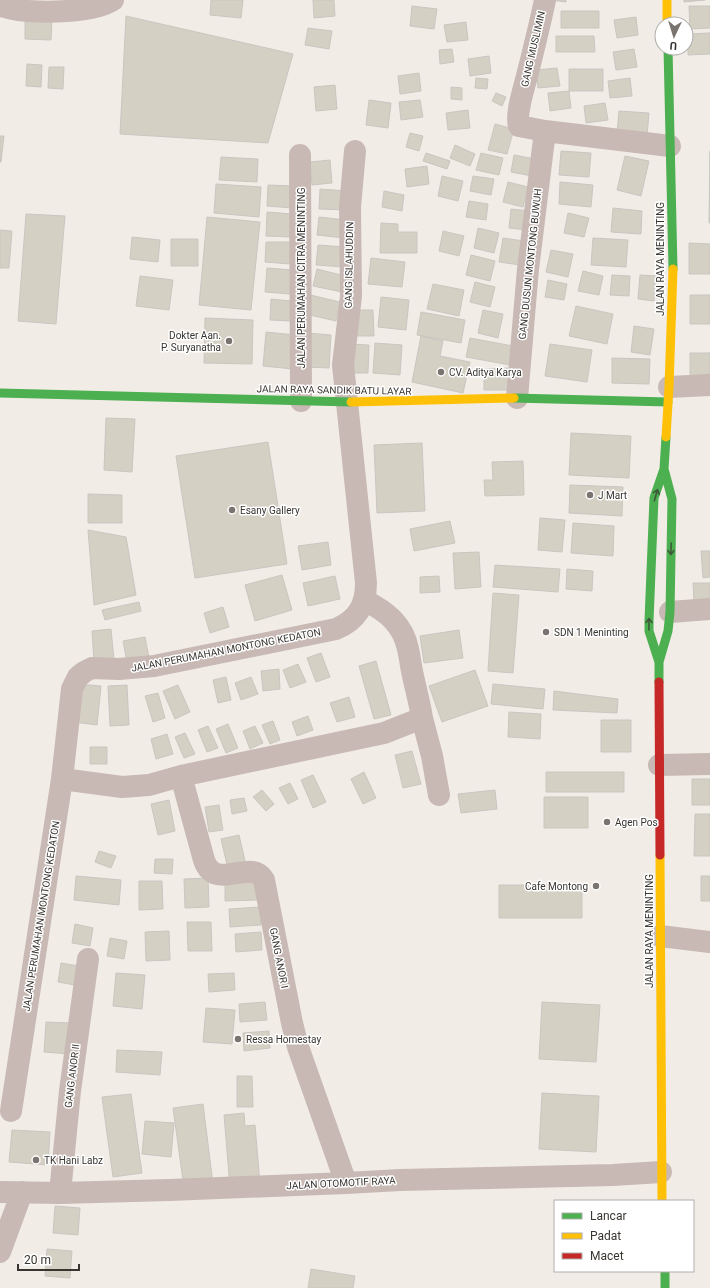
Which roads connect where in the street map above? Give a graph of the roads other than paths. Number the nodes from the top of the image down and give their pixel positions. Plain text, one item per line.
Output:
1 (114, 0) edge
2 (545, 0) edge
3 (667, 0) edge
4 (0, 6) edge
5 (668, 16) edge
6 (668, 56) edge
7 (545, 131) junction
8 (670, 146) junction
9 (355, 151) dead end
10 (300, 155) dead end
11 (710, 385) edge
12 (0, 393) edge
13 (668, 395) junction
14 (517, 398) junction
15 (301, 401) junction
16 (347, 402) junction
17 (664, 469) junction
18 (364, 600) junction
19 (710, 609) edge
20 (670, 612) junction
21 (659, 662) junction
22 (422, 718) junction
23 (710, 764) edge
24 (659, 765) junction
25 (181, 776) junction
26 (62, 779) junction
27 (439, 795) dead end
28 (660, 936) junction
29 (710, 942) edge
30 (88, 959) dead end
31 (11, 1111) dead end
32 (661, 1172) junction
33 (346, 1183) junction
34 (0, 1192) edge
35 (22, 1192) junction
36 (60, 1193) junction
37 (662, 1200) edge
38 (0, 1252) edge
39 (665, 1272) edge
40 (665, 1288) edge

1 - 4 street
2 - 7 street, GANG MUSLIMIN
3 - 5 main road
6 - 8 main road, JALAN RAYA MENINTING
7 - 8 street
7 - 14 street, GANG DUSUN MONTONG BUWUH
8 - 13 main road, JALAN RAYA MENINTING
9 - 16 street, GANG ISLAHUDDIN
10 - 15 street, JALAN PERUMAHAN CITRA MENINTING
11 - 13 street
12 - 15 main road, JALAN RAYA SANDIK BATU LAYAR
13 - 14 main road, JALAN RAYA SANDIK BATU LAYAR
13 - 17 main road, JALAN RAYA MENINTING
14 - 16 main road, JALAN RAYA SANDIK BATU LAYAR
15 - 16 main road, JALAN RAYA SANDIK BATU LAYAR
16 - 18 street, JALAN PERUMAHAN MONTONG KEDATON
17 -> 20 main road, JALAN RAYA MENINTING
21 -> 17 main road, JALAN RAYA MENINTING
18 - 22 street
18 - 26 street, JALAN PERUMAHAN MONTONG KEDATON
19 - 20 street
20 - 21 main road, JALAN RAYA MENINTING
21 - 24 main road, JALAN RAYA MENINTING
22 - 25 street
22 - 27 street
23 - 24 street
24 - 28 main road, JALAN RAYA MENINTING
25 - 26 street
25 - 33 street, GANG ANOR I
26 - 31 street, JALAN PERUMAHAN MONTONG KEDATON
28 - 29 street
28 - 32 main road, JALAN RAYA MENINTING
30 - 36 street, GANG ANOR II
32 - 33 street, JALAN OTOMOTIF RAYA
32 - 37 main road, JALAN RAYA MENINTING
33 - 36 street, JALAN OTOMOTIF RAYA
34 - 35 street, JALAN OTOMOTIF RAYA
35 - 36 street, JALAN OTOMOTIF RAYA
35 - 38 street
39 - 40 main road

